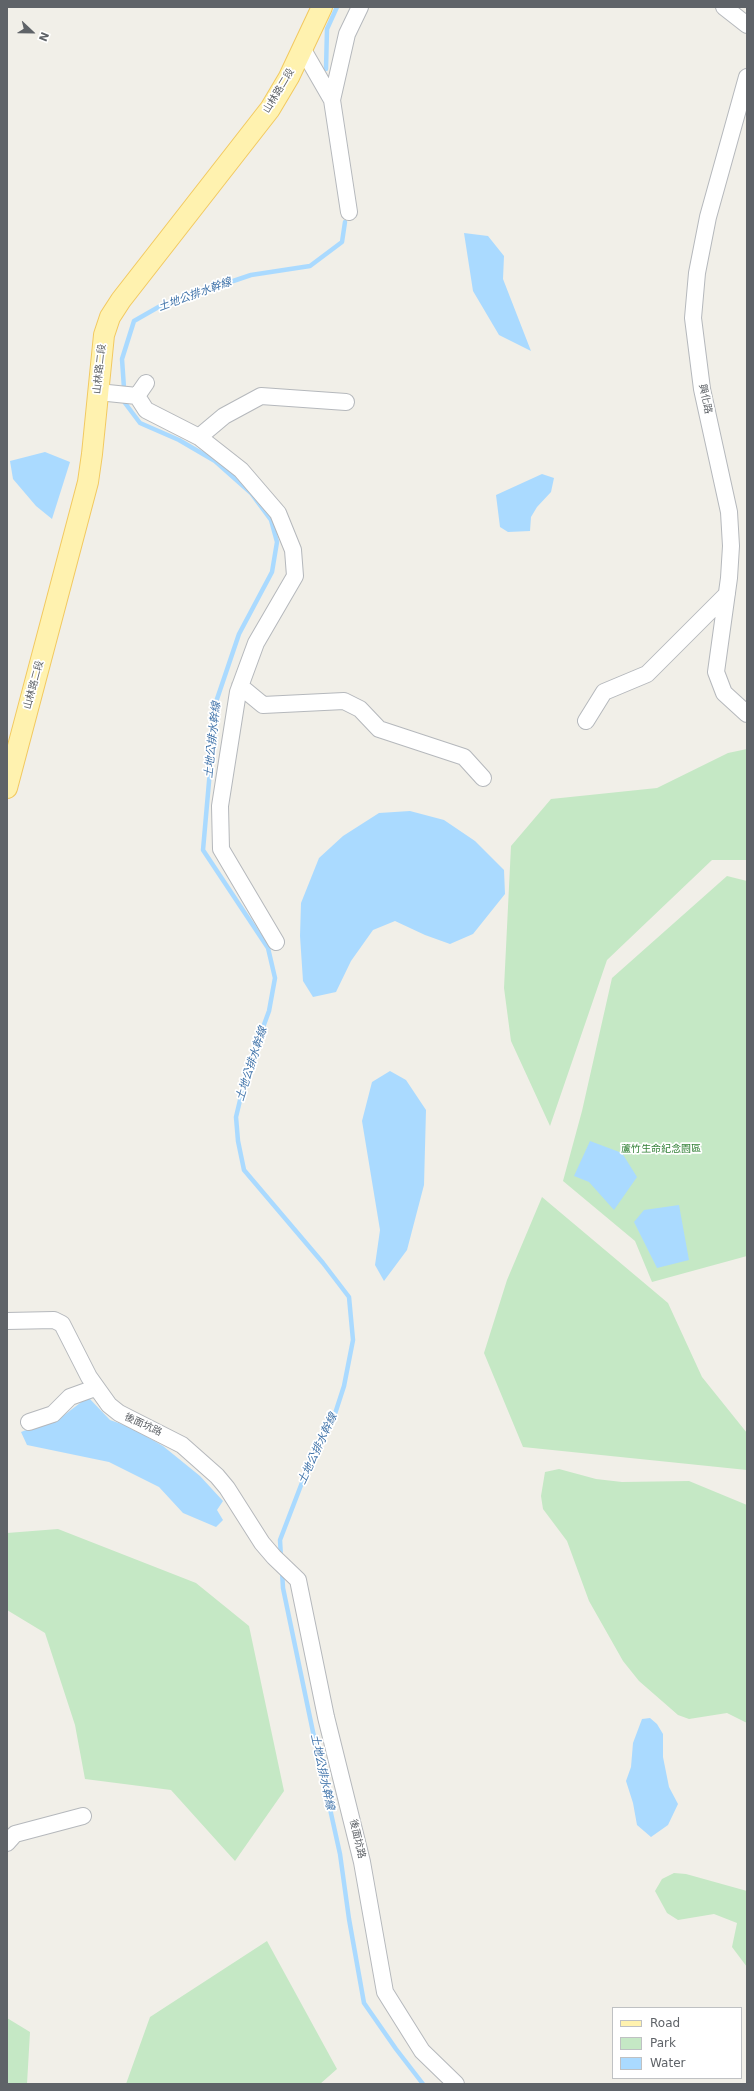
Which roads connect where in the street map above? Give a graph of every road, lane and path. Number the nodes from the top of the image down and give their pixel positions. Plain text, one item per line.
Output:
1 (322, 7) edge
2 (360, 7) edge
3 (724, 7) edge
4 (747, 25) edge
5 (302, 48) junction
6 (747, 77) edge
7 (332, 100) junction
8 (349, 212) dead end
9 (104, 393) junction
10 (346, 402) dead end
11 (199, 437) junction
12 (727, 594) junction
13 (240, 686) junction
14 (747, 714) edge
15 (586, 721) dead end
16 (13, 743) edge
17 (483, 778) dead end
18 (7, 788) edge
19 (276, 942) dead end
20 (7, 1321) edge
21 (95, 1388) junction
22 (29, 1422) dead end
23 (83, 1816) dead end
24 (7, 1843) edge
25 (456, 2084) edge

1 - 5 main road, 山林路二段
2 - 7 street
3 - 4 street
5 - 7 street
5 - 9 main road, 山林路二段
6 - 12 street, 興化路
7 - 8 street
9 - 11 street
9 - 16 main road, 山林路二段
10 - 11 street
11 - 13 street
12 - 14 street, 興化路
12 - 15 street
13 - 17 street
13 - 19 street
16 - 18 main road, 山林路二段
20 - 21 street, 後面坑路
21 - 22 street
21 - 25 street, 後面坑路
23 - 24 street

